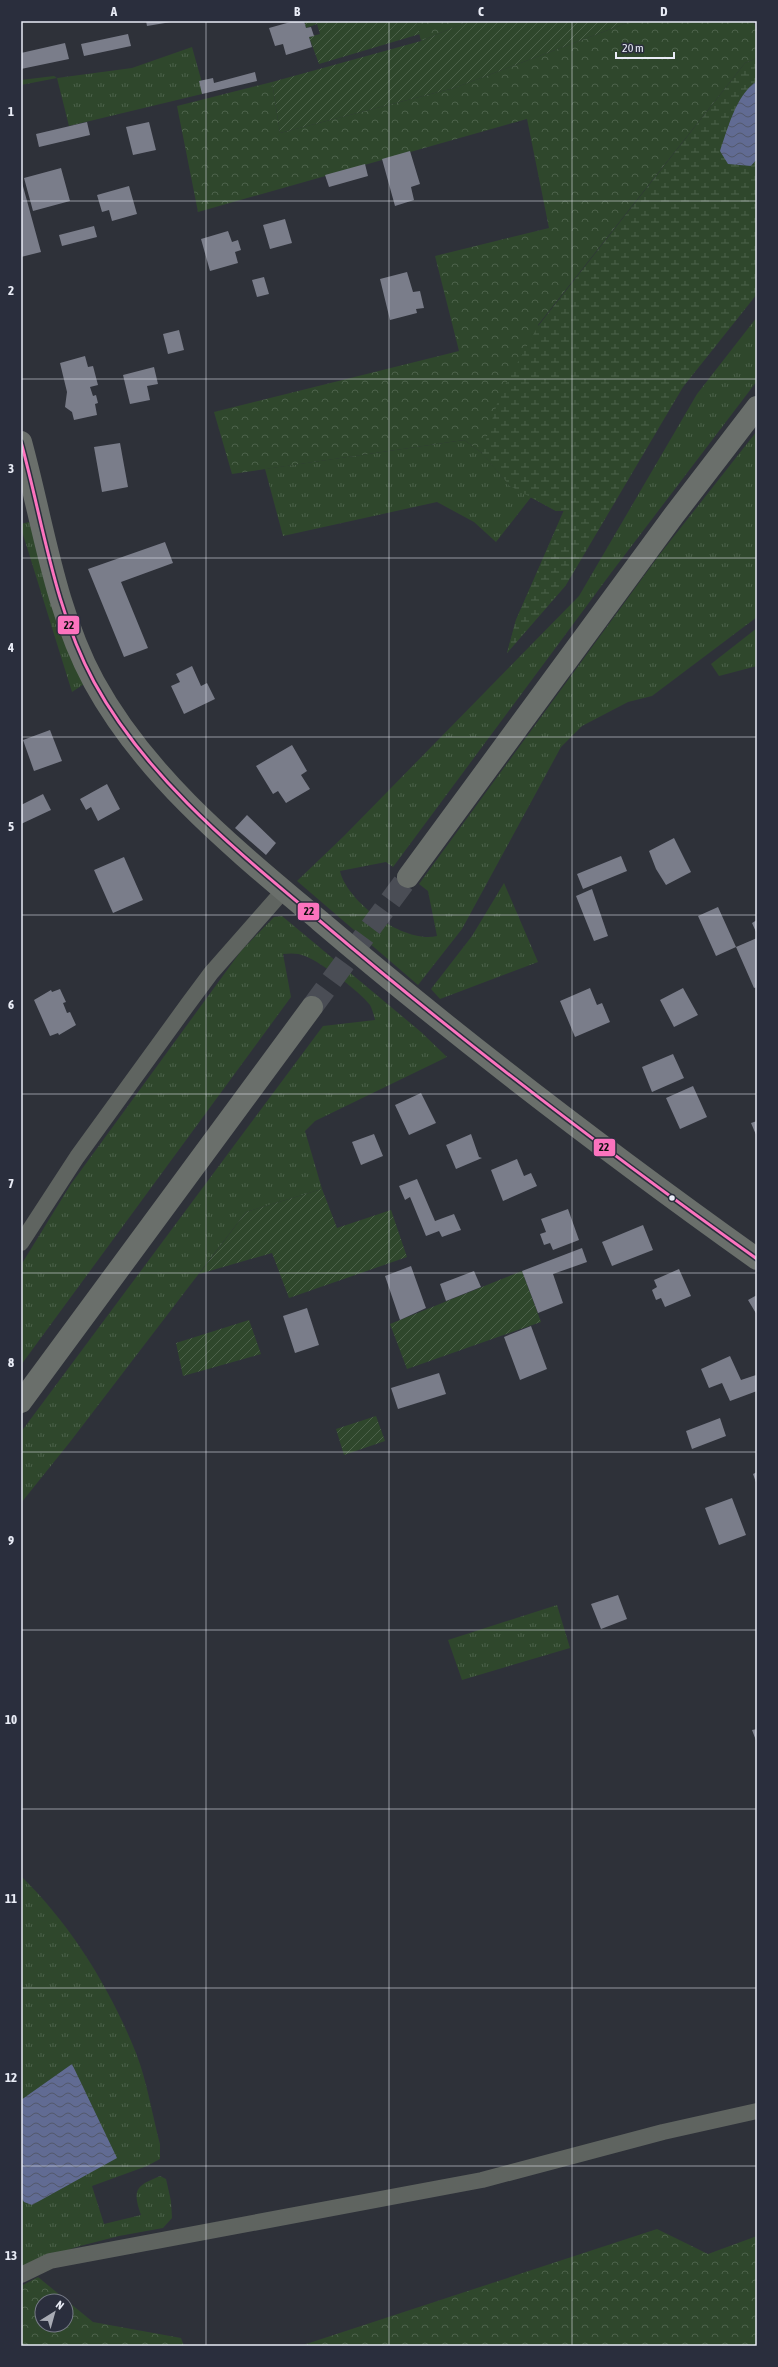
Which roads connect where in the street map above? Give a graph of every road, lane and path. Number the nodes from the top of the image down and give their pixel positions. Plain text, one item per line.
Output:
1 (757, 407) edge
2 (21, 442) edge
3 (408, 877) tunnel mouth
4 (284, 890) junction
5 (312, 1007) tunnel mouth
6 (21, 1243) edge
7 (757, 1259) edge
8 (21, 1402) edge
9 (757, 2111) edge
10 (21, 2275) edge

1 - 3 street
2 - 4 street
4 - 6 street
4 - 7 street
5 - 8 street
9 - 10 street

